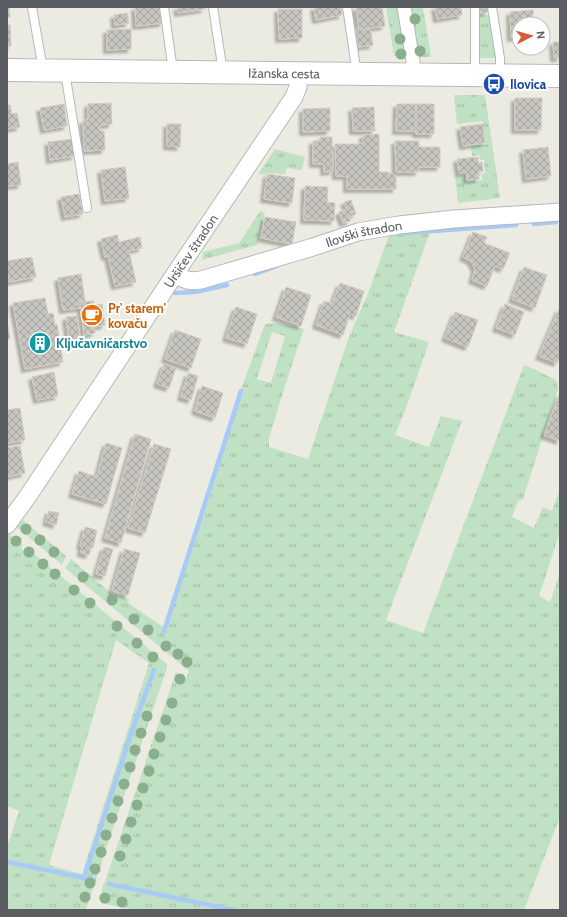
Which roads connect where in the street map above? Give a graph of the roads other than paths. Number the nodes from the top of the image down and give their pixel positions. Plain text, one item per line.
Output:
1 (32, 7) edge
2 (164, 7) edge
3 (213, 7) edge
4 (347, 7) edge
5 (404, 7) edge
6 (475, 7) edge
7 (492, 7) edge
8 (7, 70) edge
9 (43, 71) junction
10 (65, 71) junction
11 (173, 72) junction
12 (223, 72) junction
13 (299, 73) junction
14 (356, 74) junction
15 (413, 74) junction
16 (475, 75) junction
17 (500, 75) junction
18 (560, 76) edge
19 (87, 208) dead end
20 (560, 212) edge
21 (175, 274) junction
22 (7, 525) edge

1 - 9 lane
2 - 11 lane
3 - 12 lane
4 - 14 lane
5 - 15 street
6 - 16 lane
7 - 17 lane
8 - 9 main road, Ižanska cesta
9 - 10 main road, Ižanska cesta
10 - 11 main road, Ižanska cesta
10 - 19 lane
11 - 12 main road, Ižanska cesta
12 - 13 main road, Ižanska cesta
13 - 14 main road, Ižanska cesta
13 - 21 street, Uršičev štradon
14 - 15 main road, Ižanska cesta
15 - 16 main road, Ižanska cesta
16 - 17 main road, Ižanska cesta
17 - 18 main road, Ižanska cesta
20 - 21 street, Ilovški štradon
21 - 22 street, Uršičev štradon

